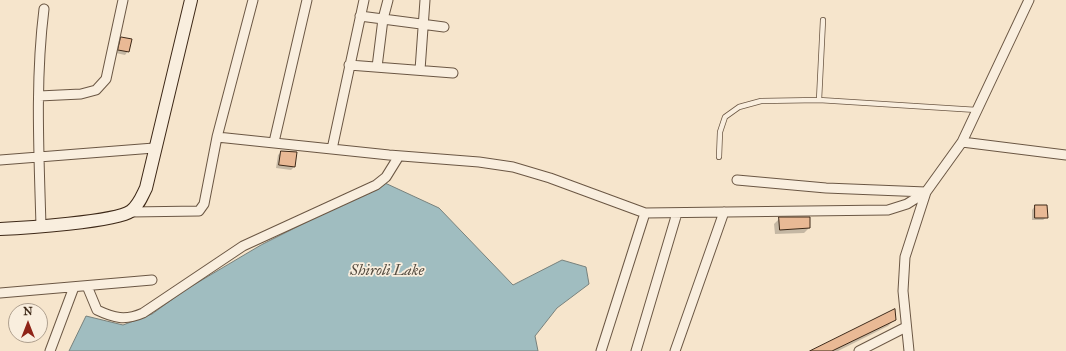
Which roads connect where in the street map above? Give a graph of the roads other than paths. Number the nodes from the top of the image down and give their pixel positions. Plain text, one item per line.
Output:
1 (123, 0) edge
2 (191, 0) edge
3 (253, 0) edge
4 (308, 0) edge
5 (364, 0) edge
6 (388, 0) edge
7 (425, 0) edge
8 (1029, 0) edge
9 (44, 9) dead end
10 (360, 16) junction
11 (383, 19) junction
12 (823, 20) dead end
13 (424, 24) junction
14 (444, 27) dead end
15 (350, 66) junction
16 (377, 66) junction
17 (420, 70) junction
18 (453, 72) dead end
19 (39, 96) junction
20 (819, 100) junction
21 (977, 110) junction
22 (217, 137) junction
23 (274, 142) junction
24 (962, 142) junction
25 (154, 148) junction
26 (332, 149) junction
27 (1066, 155) edge
28 (399, 156) junction
29 (718, 157) dead end
30 (40, 158) junction
31 (0, 160) edge
32 (737, 180) dead end
33 (926, 192) junction
34 (131, 212) junction
35 (724, 212) junction
36 (645, 213) junction
37 (677, 213) junction
38 (41, 226) junction
39 (0, 229) edge
40 (152, 280) dead end
41 (87, 286) junction
42 (74, 287) junction
43 (0, 293) edge
44 (906, 327) junction
45 (50, 351) edge
46 (601, 351) edge
47 (636, 351) edge
48 (675, 351) edge
49 (859, 351) edge
50 (909, 351) edge

1 - 19 street
2 - 25 street
3 - 22 street
4 - 23 street
5 - 10 street
6 - 11 street
7 - 13 street
8 - 21 street
9 - 19 street
10 - 11 street
10 - 15 street
11 - 13 street
11 - 16 street
12 - 20 lane
13 - 14 street
13 - 17 street
15 - 16 street
15 - 26 street
16 - 17 street
17 - 18 street
19 - 30 street
20 - 21 lane
20 - 29 lane
21 - 24 street
22 - 23 street
22 - 34 street
23 - 26 street
24 - 27 street
24 - 33 street
25 - 30 street
25 - 34 street
26 - 28 street
28 - 36 street
28 - 41 street
30 - 31 street
30 - 38 street
32 - 33 street
33 - 35 street
33 - 44 street
34 - 38 street
35 - 37 street
35 - 48 street
36 - 37 street
36 - 46 street
37 - 47 street
38 - 39 street
40 - 41 street
41 - 42 street
42 - 43 street
42 - 45 street
44 - 49 street
44 - 50 street

